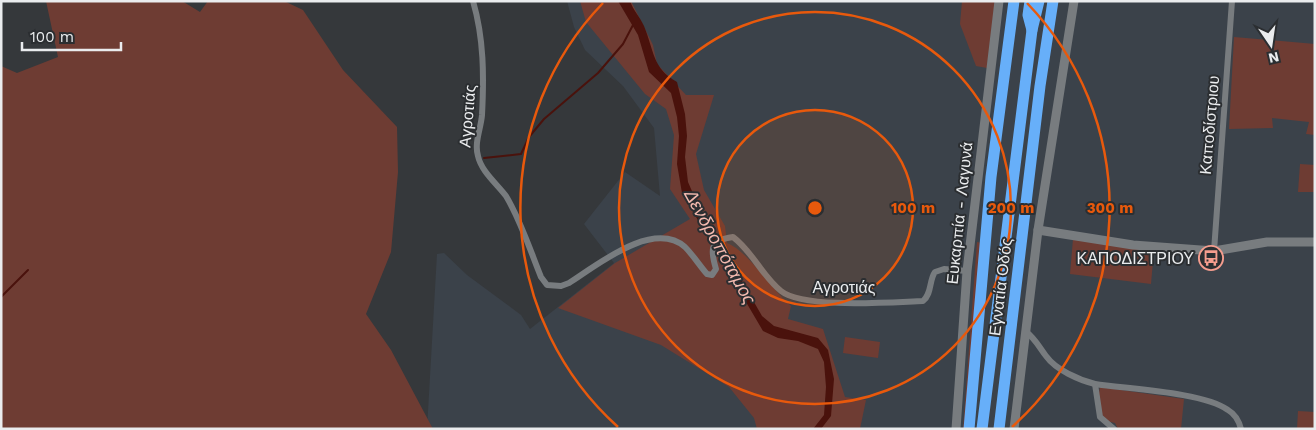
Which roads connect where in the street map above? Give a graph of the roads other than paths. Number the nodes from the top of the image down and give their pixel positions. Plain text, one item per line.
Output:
1 (473, 1) edge
2 (999, 1) edge
3 (1014, 1) edge
4 (1030, 1) edge
5 (1039, 1) edge
6 (1053, 1) edge
7 (1074, 1) edge
8 (1232, 1) edge
9 (1032, 30) junction
10 (1038, 230) junction
11 (1315, 242) edge
12 (1214, 251) junction
13 (967, 271) junction
14 (1025, 331) junction
15 (1095, 384) junction
16 (956, 429) edge
17 (970, 429) edge
18 (982, 429) edge
19 (999, 429) edge
20 (1014, 429) edge
21 (1114, 429) edge
22 (1241, 429) edge

1 - 13 street, Αγροτιάς
2 - 13 street, Ευκαρπία - Λαγυνά
3 - 17 highway
4 - 9 highway
5 - 9 highway
6 - 19 highway, Εγνατία Οδός
7 - 10 street
8 - 12 street, Καποδίστριου
9 - 18 highway, Εγνατία Οδός
10 - 12 street
10 - 14 street
11 - 12 street
13 - 16 street, Ευκαρπία - Λαγυνά
14 - 15 street
14 - 20 street
15 - 21 street
15 - 22 street

